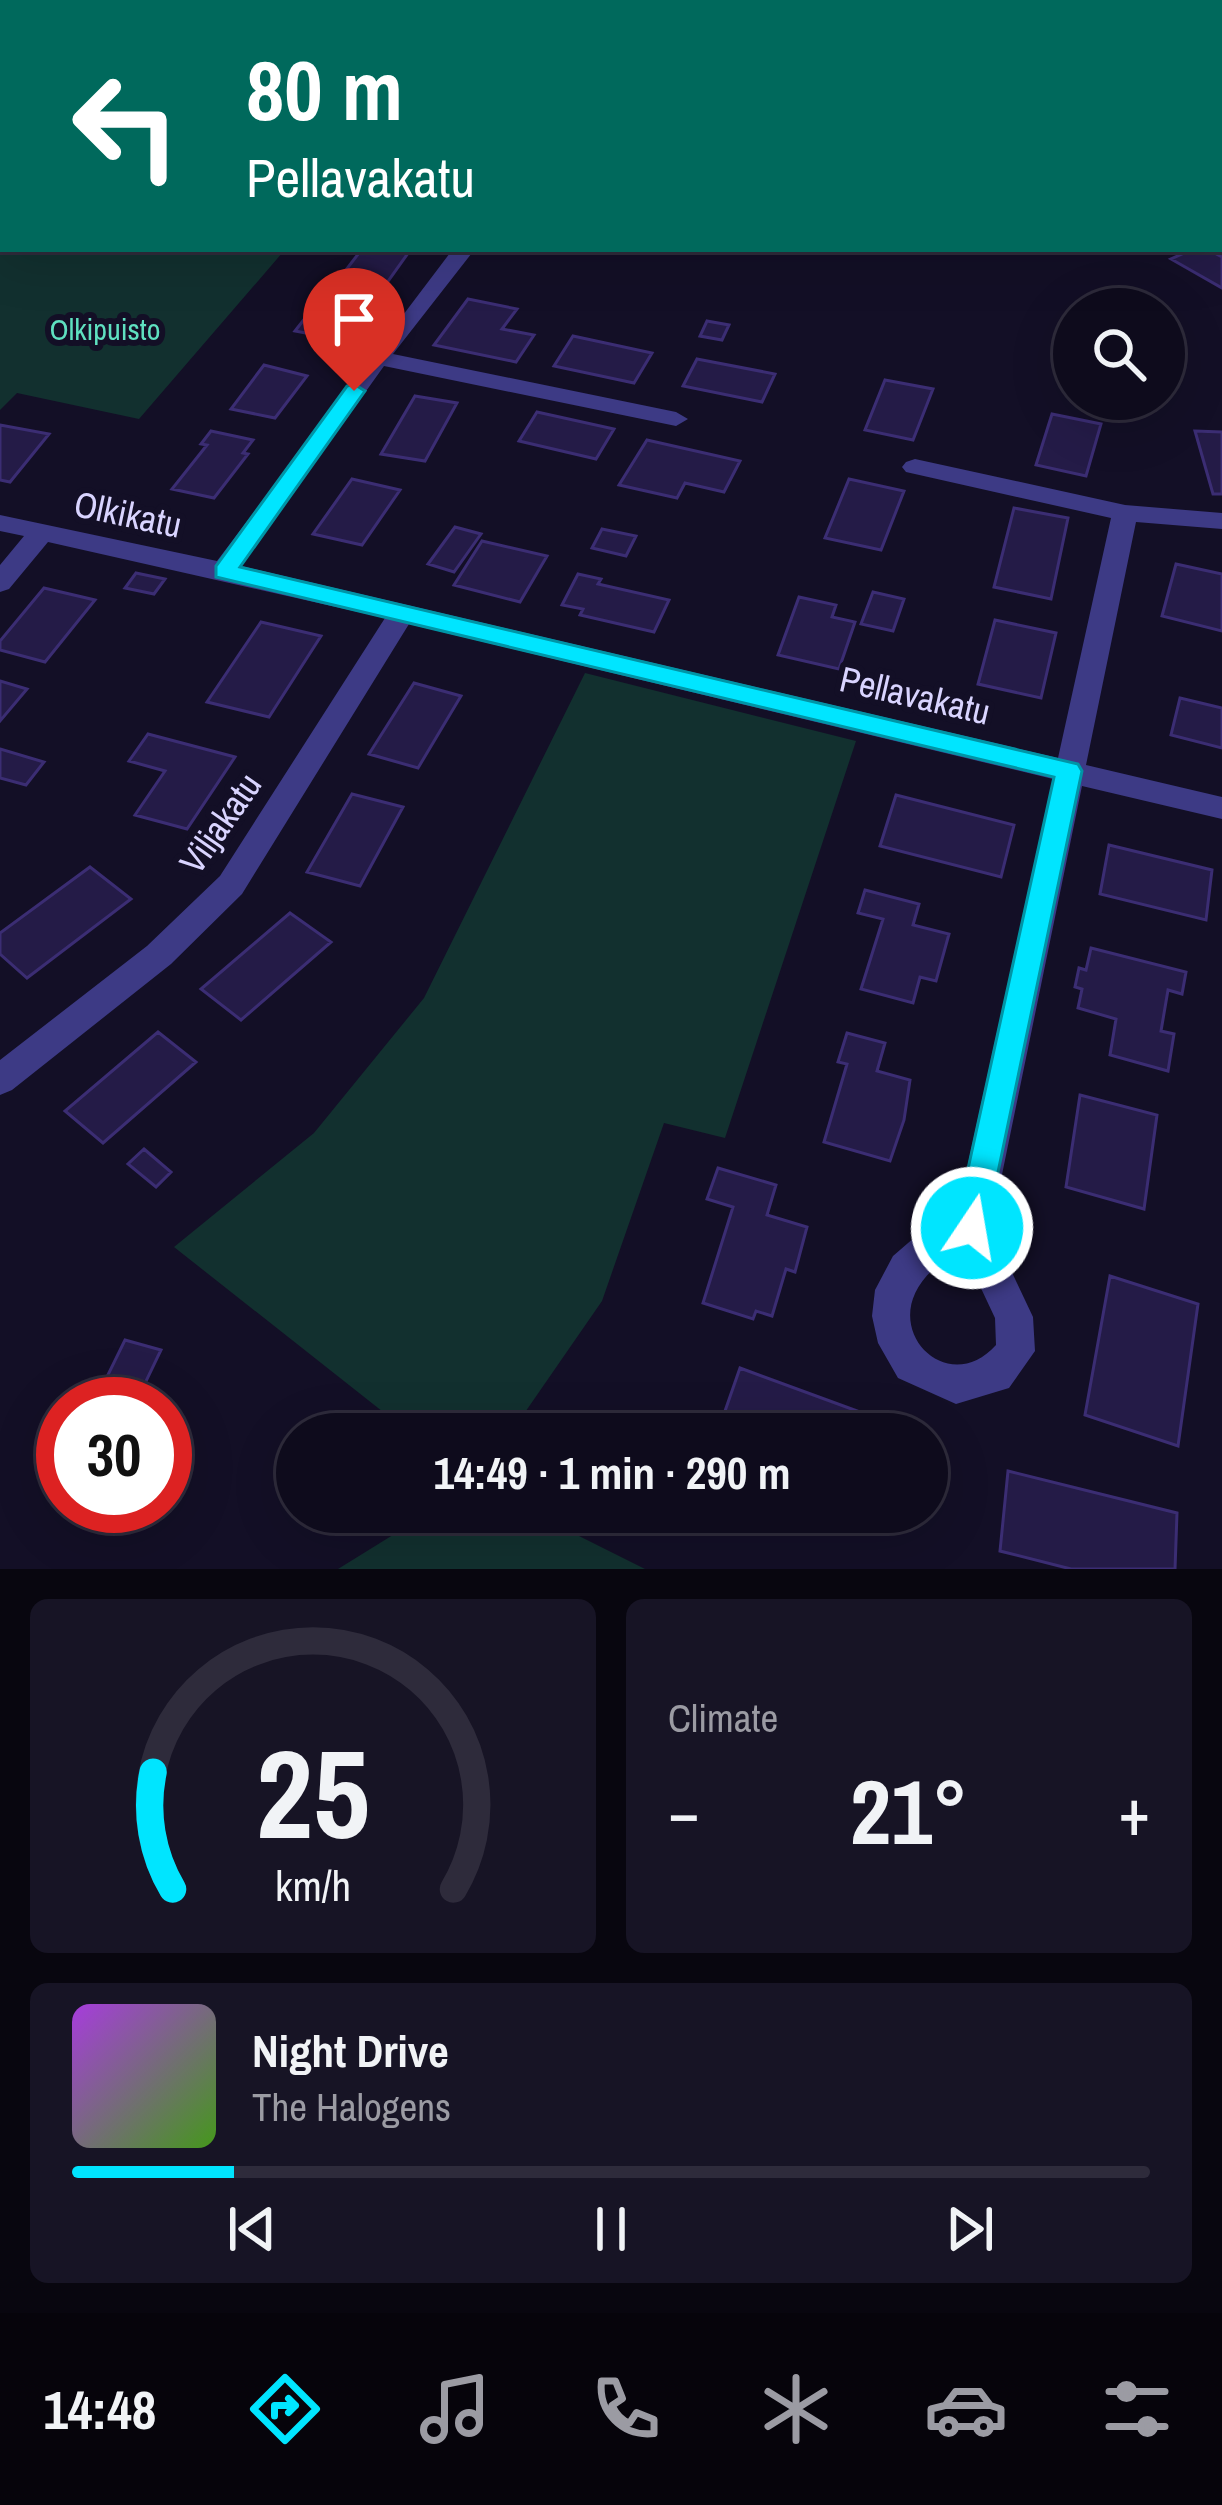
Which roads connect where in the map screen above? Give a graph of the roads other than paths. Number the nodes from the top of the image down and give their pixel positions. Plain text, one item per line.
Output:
1 (462, 252) edge
2 (378, 358) junction
3 (676, 419) dead end
4 (915, 467) dead end
5 (1125, 514) junction
6 (1222, 521) edge
7 (0, 523) edge
8 (41, 533) junction
9 (224, 572) junction
10 (0, 583) edge
11 (400, 616) junction
12 (591, 661) joint
13 (1069, 771) junction
14 (1222, 808) edge
15 (0, 1080) edge
16 (972, 1228) dead end

1 - 2 street
2 - 3 street
2 - 9 street
4 - 5 street
5 - 6 street
5 - 13 street
7 - 8 street, Olkikatu
8 - 9 street, Olkikatu
8 - 10 street
9 - 11 street, Olkikatu
11 - 12 street, Olkikatu
11 - 15 street, Viljakatu
12 - 13 street, Pellavakatu
13 - 14 street, Pellavakatu
13 - 16 street

